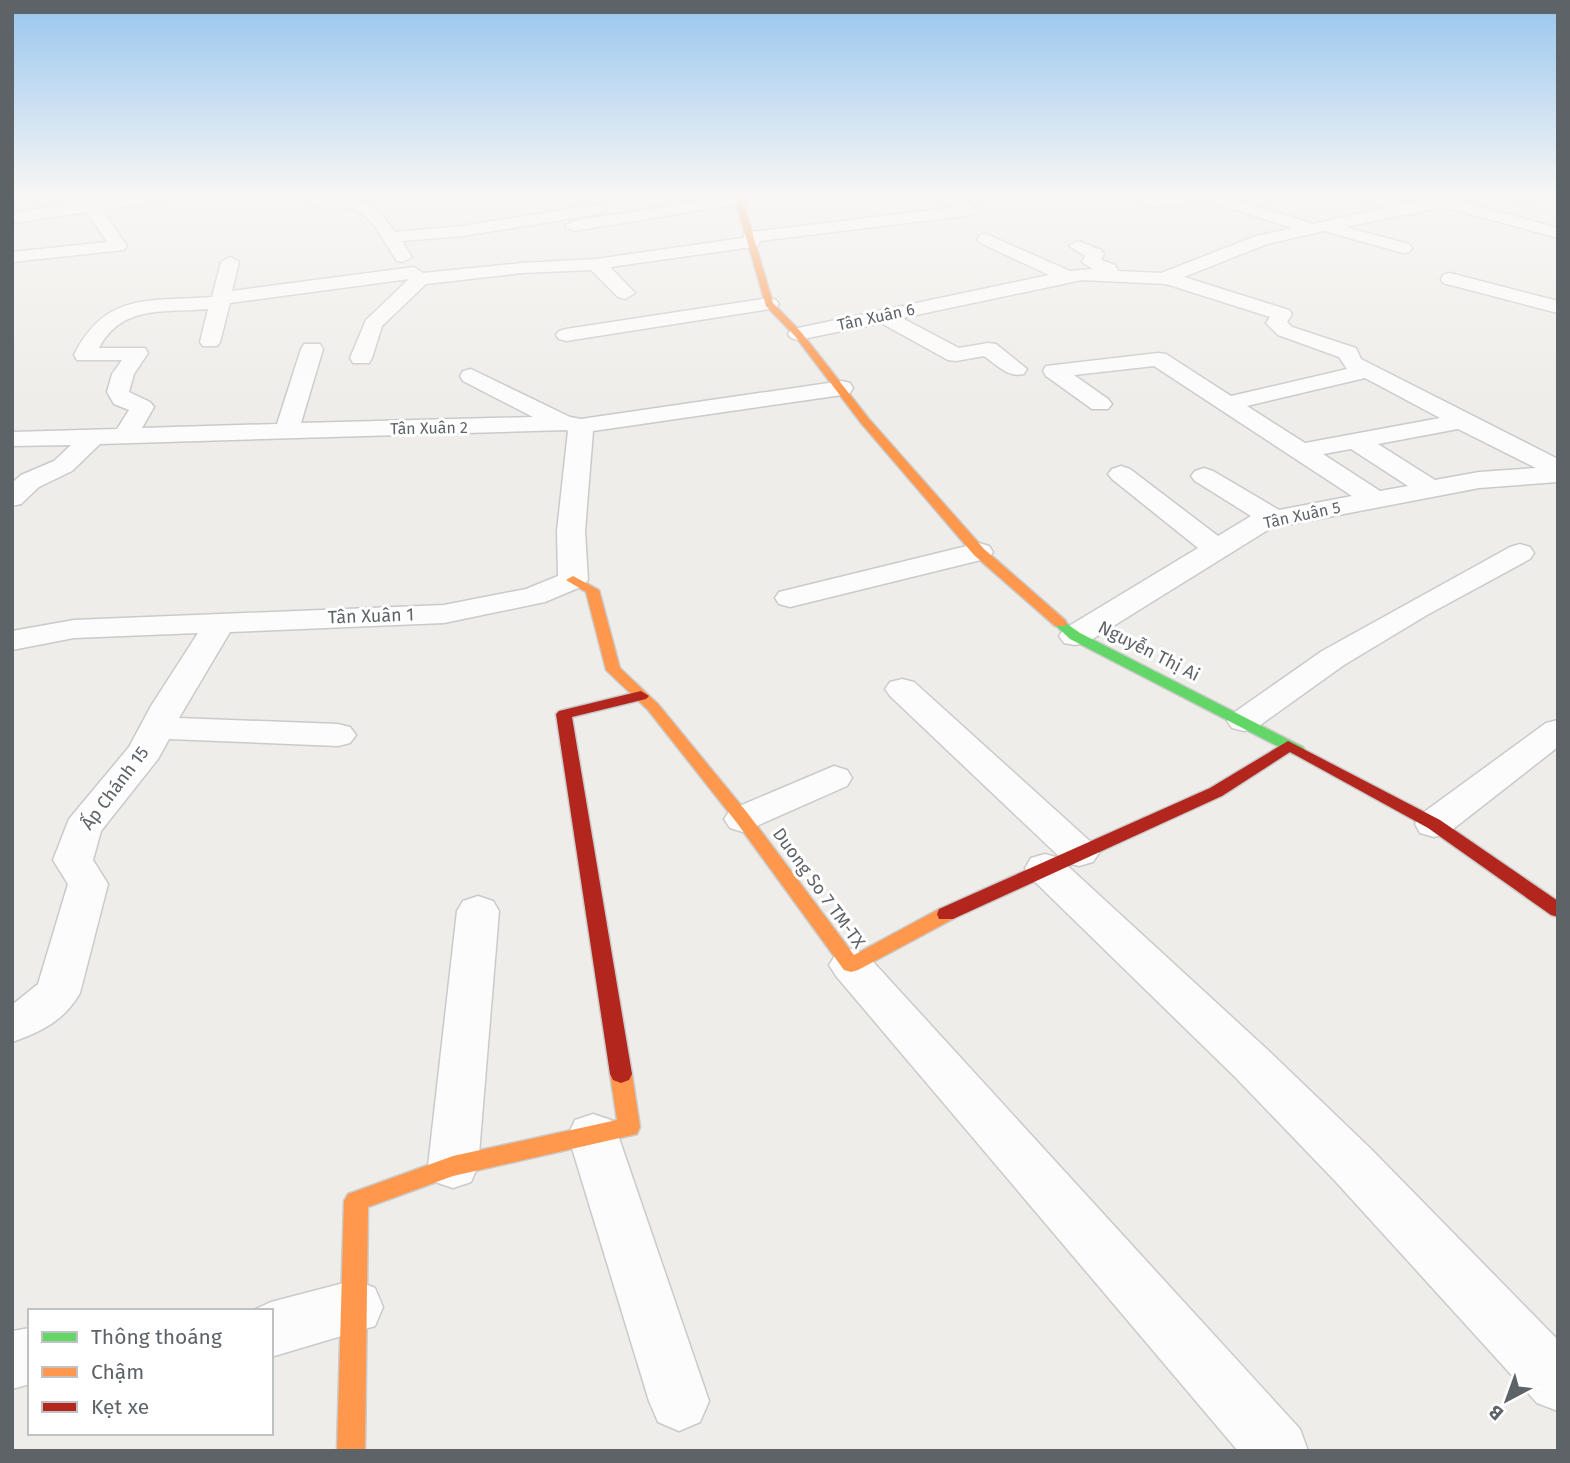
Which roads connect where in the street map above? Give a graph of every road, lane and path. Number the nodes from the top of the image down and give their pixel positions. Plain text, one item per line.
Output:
1 (76, 263) edge
2 (230, 263) edge
3 (409, 263) edge
4 (601, 263) edge
5 (758, 263) edge
6 (1038, 263) edge
7 (1094, 263) edge
8 (1204, 263) edge
9 (596, 264) junction
10 (307, 266) dead end
11 (12, 271) edge
12 (1512, 274) dead end
13 (417, 276) junction
14 (1068, 277) junction
15 (1108, 277) junction
16 (1167, 278) junction
17 (1132, 279) junction
18 (1450, 279) dead end
19 (1470, 283) junction
20 (311, 286) junction
21 (625, 293) dead end
22 (221, 300) junction
23 (1186, 302) dead end
24 (769, 304) junction
25 (1558, 307) edge
26 (882, 315) junction
27 (799, 334) junction
28 (566, 335) dead end
29 (210, 342) dead end
30 (312, 349) dead end
31 (361, 358) dead end
32 (1016, 369) dead end
33 (1368, 370) junction
34 (471, 376) dead end
35 (842, 388) junction
36 (1100, 404) dead end
37 (1228, 404) junction
38 (1461, 421) junction
39 (573, 425) junction
40 (287, 431) junction
41 (126, 434) junction
42 (94, 436) junction
43 (15, 441) edge
44 (1356, 441) junction
45 (1301, 451) junction
46 (1558, 471) edge
47 (1121, 474) dead end
48 (1204, 476) dead end
49 (1431, 489) junction
50 (12, 498) edge
51 (1376, 500) junction
52 (1275, 519) junction
53 (1217, 549) junction
54 (979, 552) junction
55 (1520, 553) dead end
56 (573, 580) junction
57 (790, 598) dead end
58 (221, 622) junction
59 (1075, 636) junction
60 (12, 641) edge
61 (902, 690) dead end
62 (642, 696) junction
63 (1244, 721) junction
64 (158, 728) junction
65 (1558, 730) edge
66 (338, 735) dead end
67 (1288, 746) junction
68 (834, 778) dead end
69 (743, 819) junction
70 (1434, 824) junction
71 (1062, 861) junction
72 (1558, 910) edge
73 (478, 911) dead end
74 (851, 965) junction
75 (12, 1024) edge
76 (593, 1135) junction
77 (453, 1166) junction
78 (355, 1307) junction
79 (273, 1329) edge
80 (1558, 1382) edge
81 (679, 1401) dead end
82 (351, 1451) edge
83 (1278, 1451) edge

1 - 11 street
2 - 22 street
3 - 13 street
4 - 9 street
5 - 24 street
6 - 14 street
7 - 15 street
8 - 16 street, Tân Xuân 6
9 - 13 street
9 - 21 street
10 - 20 street
12 - 19 street
13 - 20 street
13 - 31 street
14 - 15 street, Tân Xuân 6
14 - 26 street, Tân Xuân 6
15 - 17 street, Tân Xuân 6
16 - 17 street, Tân Xuân 6
16 - 33 street
17 - 23 street
18 - 19 street
19 - 25 street
20 - 22 street
22 - 29 street
22 - 41 street
24 - 27 street, Nguyễn Thị Ai
24 - 28 street
26 - 27 street, Tân Xuân 6
26 - 32 street
27 - 35 street, Nguyễn Thị Ai
30 - 40 street
33 - 37 street
33 - 38 street
34 - 39 street
35 - 39 street, Tân Xuân 2
35 - 54 street, Nguyễn Thị Ai
36 - 37 street
37 - 45 street
38 - 44 street
38 - 46 street
39 - 40 street, Tân Xuân 2
39 - 56 street
40 - 41 street, Tân Xuân 2
41 - 42 street, Tân Xuân 2
42 - 43 street, Tân Xuân 2
42 - 50 street
44 - 45 street
44 - 49 street
45 - 51 street
46 - 49 street, Tân Xuân 5
47 - 53 street
48 - 52 street
49 - 51 street, Tân Xuân 5
51 - 52 street, Tân Xuân 5
52 - 53 street, Tân Xuân 5
53 - 59 street, Tân Xuân 5
54 - 57 street
54 - 59 street, Nguyễn Thị Ai
55 - 63 street
56 - 58 street, Tân Xuân 1
56 - 62 street, Duong So 7 TM-TX
58 - 60 street, Tân Xuân 1
58 - 64 street, Ấp Chánh 15
59 - 63 street, Nguyễn Thị Ai
61 - 71 street
62 - 69 street, Duong So 7 TM-TX
62 - 76 street
63 - 67 street, Nguyễn Thị Ai
64 - 66 street
64 - 75 street, Ấp Chánh 15
65 - 70 street
67 - 70 street, Nguyễn Thị Ai
67 - 71 street, Duong So 7 TM-TX
68 - 69 street
69 - 74 street, Duong So 7 TM-TX
70 - 72 street, Nguyễn Thị Ai
71 - 74 street, Duong So 7 TM-TX
71 - 80 street
73 - 77 street
74 - 83 street
76 - 77 street
76 - 81 street
77 - 78 street
78 - 79 street
78 - 82 street

